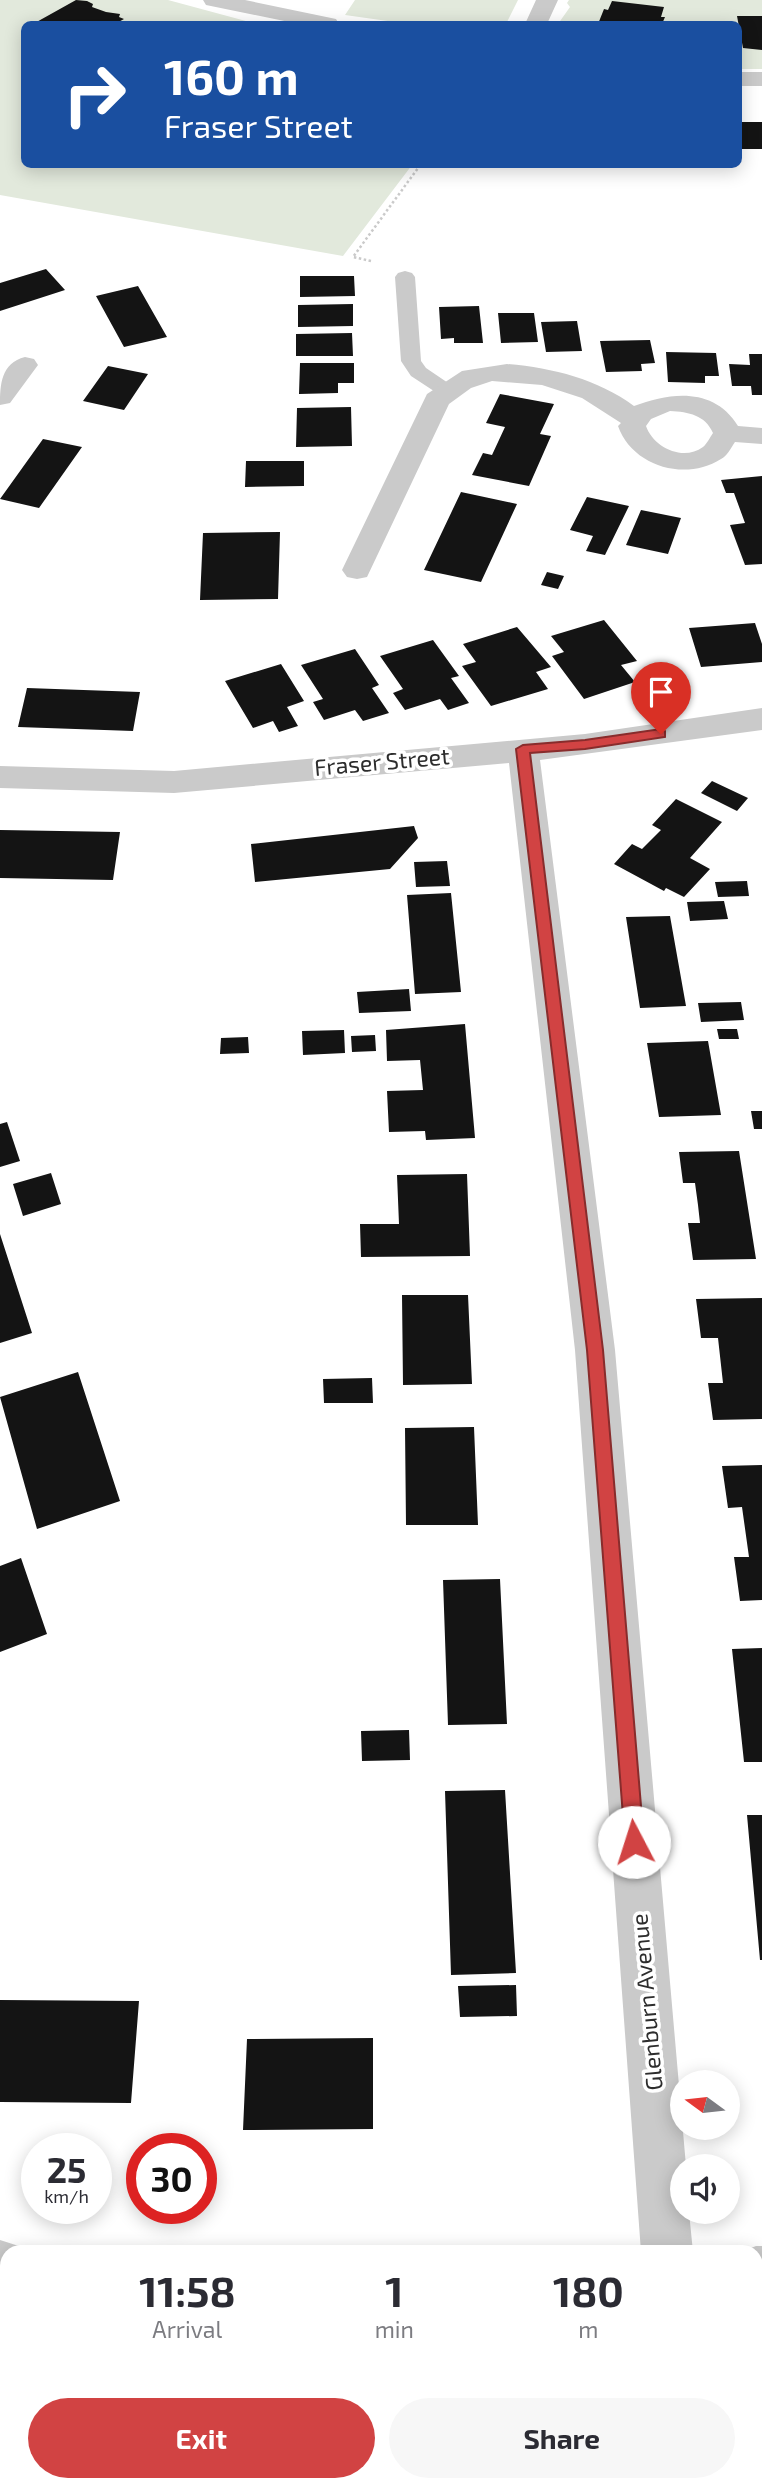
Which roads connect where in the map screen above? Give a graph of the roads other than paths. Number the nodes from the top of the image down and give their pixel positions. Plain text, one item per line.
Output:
1 (214, 0) edge
2 (547, 0) edge
3 (314, 21) edge
4 (537, 21) edge
5 (742, 79) edge
6 (762, 79) edge
7 (405, 277) dead end
8 (26, 365) dead end
9 (447, 391) junction
10 (0, 397) edge
11 (635, 420) junction
12 (727, 433) junction
13 (762, 436) edge
14 (357, 570) dead end
15 (762, 719) edge
16 (523, 749) junction
17 (0, 777) edge
18 (666, 2245) edge

1 - 3 street
2 - 4 street
5 - 6 street
7 - 9 lane
8 - 10 street
9 - 11 street
9 - 14 street
11 - 12 street
11 - 12 street
12 - 13 street
15 - 16 street, Fraser Street
16 - 17 street, Fraser Street
16 - 18 street, Glenburn Avenue

